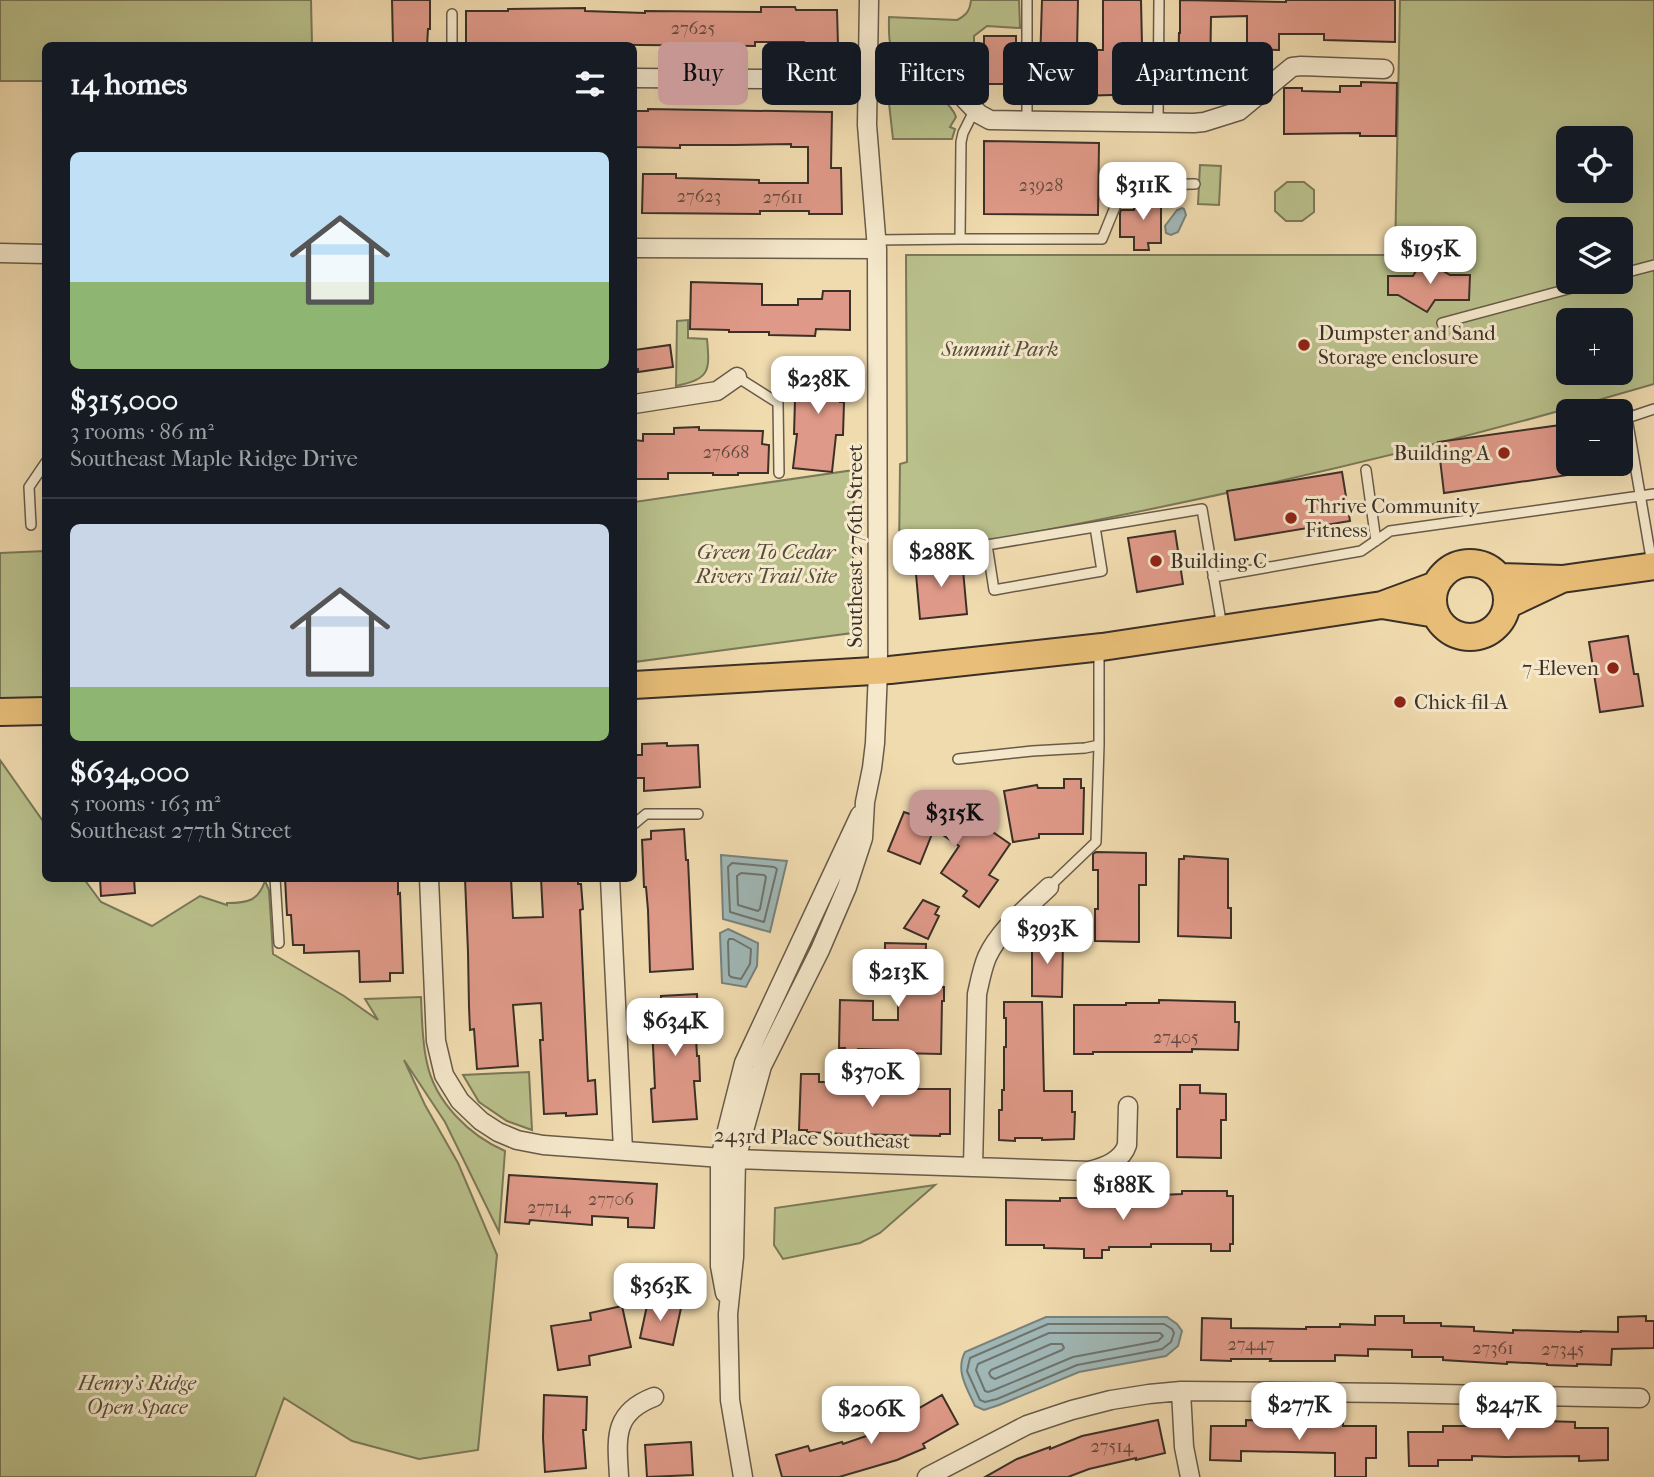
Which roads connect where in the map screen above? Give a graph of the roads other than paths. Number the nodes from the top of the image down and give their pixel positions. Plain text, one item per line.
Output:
1 (869, 0) edge
2 (1027, 0) edge
3 (1159, 0) edge
4 (452, 14) dead end
5 (452, 42) edge
6 (1384, 69) dead end
7 (637, 78) edge
8 (868, 80) junction
9 (975, 109) junction
10 (1027, 121) junction
11 (1158, 122) junction
12 (1195, 184) dead end
13 (960, 239) junction
14 (876, 245) junction
15 (637, 248) edge
16 (0, 253) edge
17 (42, 254) edge
18 (1654, 265) edge
19 (1633, 271) edge
20 (1556, 292) edge
21 (1442, 323) dead end
22 (737, 377) joint
23 (637, 404) edge
24 (1654, 409) edge
25 (42, 468) edge
26 (1366, 470) dead end
27 (779, 473) dead end
28 (1654, 494) edge
29 (1640, 496) junction
30 (31, 525) dead end
31 (1095, 527) junction
32 (1376, 541) junction
33 (1653, 566) edge
34 (1213, 576) junction
35 (1500, 578) junction
36 (1562, 579) junction
37 (1436, 586) junction
38 (1507, 605) junction
39 (1382, 606) junction
40 (1436, 614) junction
41 (1222, 629) junction
42 (1099, 647) junction
43 (878, 671) junction
44 (637, 684) edge
45 (42, 711) edge
46 (0, 712) edge
47 (1099, 745) junction
48 (958, 759) dead end
49 (698, 814) dead end
50 (637, 822) edge
51 (275, 882) edge
52 (429, 882) edge
53 (610, 882) edge
54 (1049, 887) joint
55 (279, 943) dead end
56 (1128, 1107) dead end
57 (623, 1150) junction
58 (728, 1158) junction
59 (973, 1167) junction
60 (1181, 1391) junction
61 (654, 1397) dead end
62 (1640, 1398) dead end
63 (619, 1477) edge
64 (743, 1477) edge
65 (927, 1477) edge
66 (1190, 1477) edge

1 - 8 street, Southeast 276th Street
2 - 10 lane
3 - 11 lane
4 - 5 lane
6 - 11 street
7 - 8 street
8 - 9 street
8 - 14 street, Southeast 276th Street
9 - 10 street
9 - 13 lane
10 - 11 street
12 - 13 lane
13 - 14 lane
14 - 15 street
14 - 43 street, Southeast 276th Street
16 - 17 street
18 - 19 lane
20 - 21 lane
22 - 23 street
22 - 27 lane
24 - 29 lane
25 - 30 lane
26 - 32 lane
28 - 29 lane
29 - 32 lane
29 - 33 lane
31 - 31 lane
31 - 34 lane
32 - 34 lane
33 - 36 main road
34 - 41 lane
35 - 36 main road
35 - 37 main road
35 - 38 main road
36 - 38 main road
37 - 39 main road
37 - 40 main road
38 - 40 main road
39 - 40 main road
39 - 41 main road
41 - 42 main road
42 - 43 main road
42 - 47 lane
43 - 44 main road
43 - 58 street, Southeast 276th Street
45 - 46 main road
47 - 48 lane
47 - 54 lane
49 - 50 lane
51 - 55 lane
52 - 57 street, 243rd Place Southeast
53 - 57 street
54 - 59 street
56 - 59 street, 243rd Place Southeast
57 - 58 street, 243rd Place Southeast
58 - 59 street, 243rd Place Southeast
58 - 64 street, Southeast 276th Street
60 - 62 street
60 - 65 street
60 - 66 street
61 - 63 street

